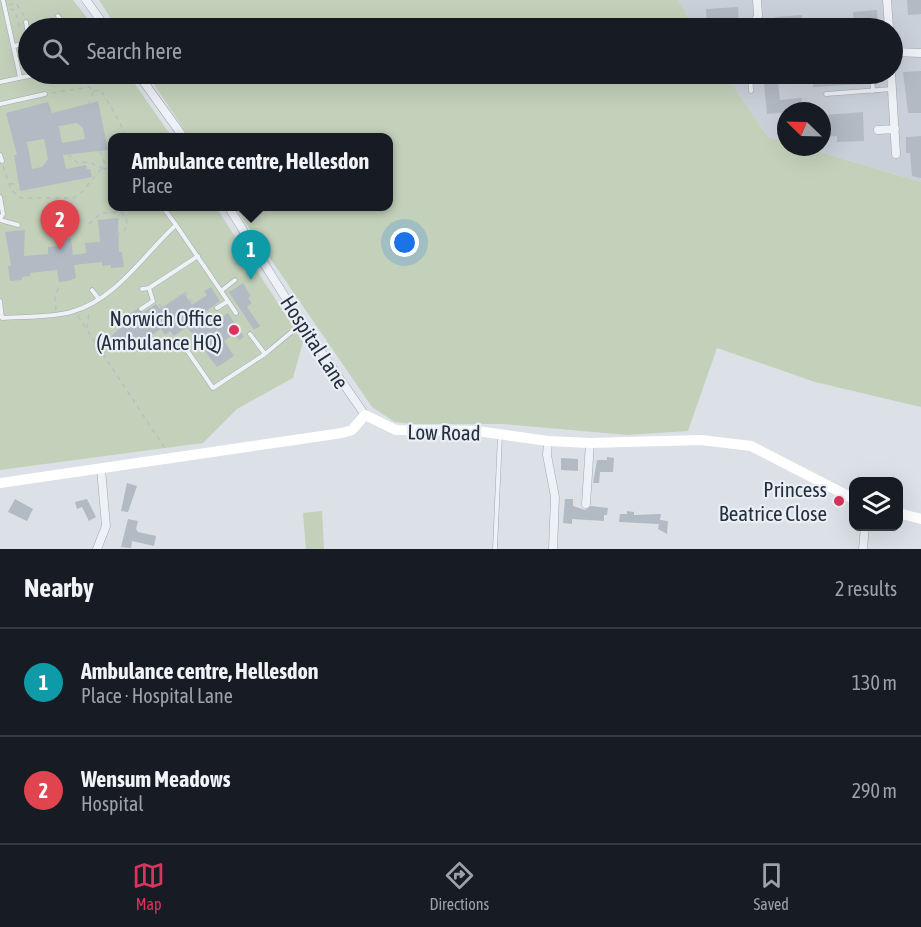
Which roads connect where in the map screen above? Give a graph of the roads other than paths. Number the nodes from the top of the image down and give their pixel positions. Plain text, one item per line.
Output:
1 (3, 0) edge
2 (86, 0) edge
3 (757, 0) edge
4 (887, 0) edge
5 (758, 15) joint
6 (99, 18) edge
7 (756, 18) edge
8 (888, 18) edge
9 (18, 45) edge
10 (14, 46) junction
11 (903, 53) edge
12 (921, 54) edge
13 (18, 67) edge
14 (18, 78) edge
15 (0, 82) edge
16 (145, 84) edge
17 (751, 84) edge
18 (873, 84) edge
19 (892, 84) edge
20 (892, 89) junction
21 (751, 91) dead end
22 (873, 91) junction
23 (45, 94) road end
24 (826, 94) dead end
25 (0, 104) edge
26 (895, 129) junction
27 (878, 130) dead end
28 (180, 133) edge
29 (896, 154) dead end
30 (0, 155) edge
31 (2, 161) road end
32 (0, 197) edge
33 (165, 211) edge
34 (231, 211) edge
35 (0, 220) edge
36 (18, 225) dead end
37 (176, 225) junction
38 (198, 256) junction
39 (236, 280) dead end
40 (142, 288) dead end
41 (149, 288) junction
42 (92, 290) dead end
43 (221, 291) junction
44 (98, 298) junction
45 (0, 301) edge
46 (228, 301) junction
47 (217, 308) dead end
48 (141, 309) dead end
49 (236, 313) dead end
50 (1, 318) edge
51 (302, 324) junction
52 (250, 334) dead end
53 (178, 341) dead end
54 (265, 354) junction
55 (365, 415) junction
56 (500, 434) junction
57 (548, 441) junction
58 (590, 443) junction
59 (101, 469) junction
60 (0, 483) edge
61 (849, 496) edge
62 (586, 504) dead end
63 (903, 514) edge
64 (921, 519) edge
65 (865, 531) edge
66 (97, 549) edge
67 (495, 549) edge
68 (553, 549) edge
69 (863, 549) edge

1 - 10 lane
2 - 6 street
3 - 5 street
4 - 8 street
5 - 7 lane
9 - 10 lane
10 - 13 lane
11 - 12 street
14 - 15 lane
16 - 28 street
17 - 21 lane
18 - 22 lane
19 - 20 street
20 - 22 lane
20 - 26 street
22 - 24 lane
23 - 25 lane
26 - 27 street
26 - 29 street
30 - 31 lane
32 - 35 lane
33 - 37 lane
34 - 51 street, Hospital Lane
35 - 36 lane
37 - 38 lane
37 - 44 lane
38 - 41 lane
38 - 43 lane
39 - 43 lane
40 - 41 lane
41 - 48 lane
42 - 44 lane
43 - 46 lane
44 - 50 lane
45 - 50 lane
46 - 47 lane
46 - 49 lane
51 - 54 lane
51 - 55 street, Hospital Lane
52 - 54 lane
53 - 54 lane
55 - 56 street, Low Road
55 - 59 street
56 - 57 street, Low Road
56 - 67 lane
57 - 58 street, Low Road
57 - 68 street
58 - 61 street, Low Road
58 - 62 street
59 - 60 street
59 - 66 street
63 - 64 street
65 - 69 street

